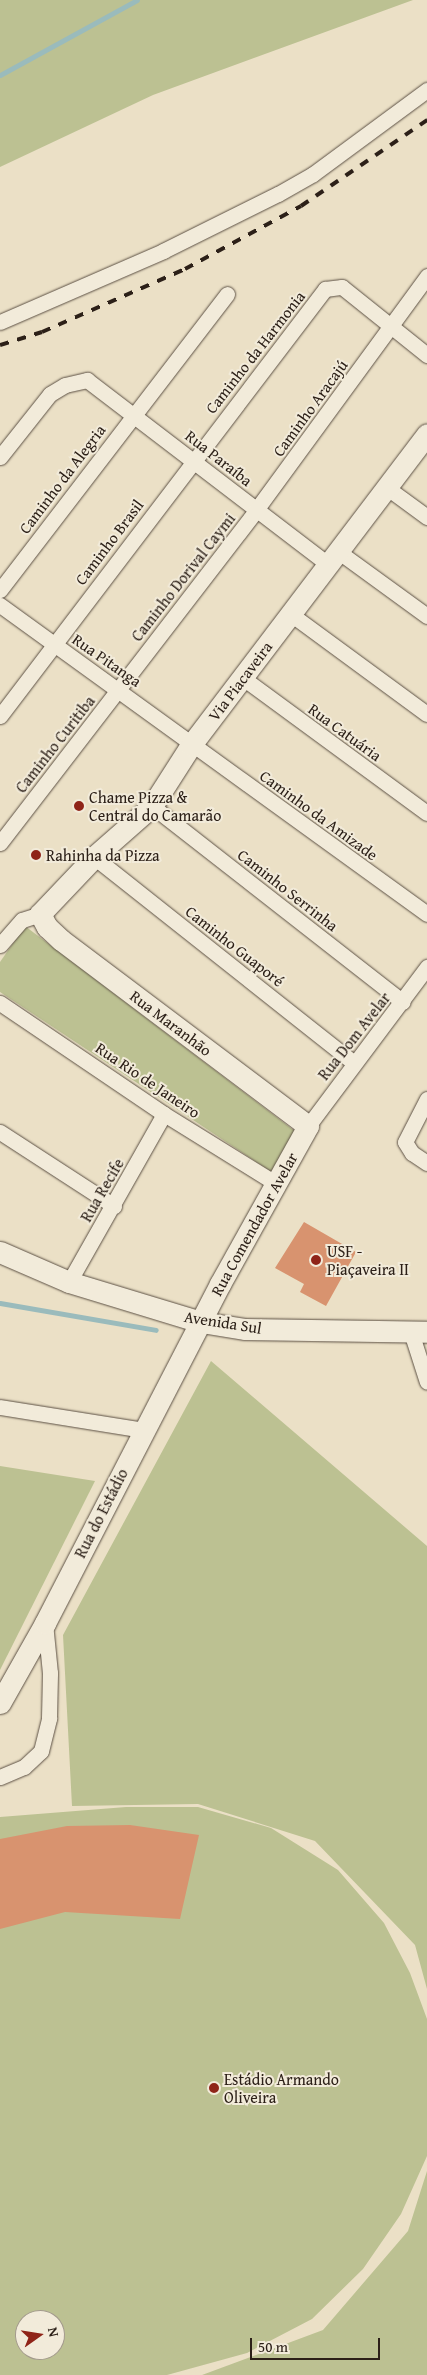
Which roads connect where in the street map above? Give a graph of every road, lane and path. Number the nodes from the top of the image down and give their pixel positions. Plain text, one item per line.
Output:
1 (427, 90) edge
2 (427, 276) edge
3 (226, 294) dead end
4 (0, 322) edge
5 (392, 326) junction
6 (427, 355) edge
7 (134, 414) junction
8 (427, 434) edge
9 (0, 457) edge
10 (193, 460) junction
11 (386, 487) junction
12 (256, 510) junction
13 (427, 517) edge
14 (334, 558) junction
15 (0, 590) edge
16 (0, 606) edge
17 (292, 615) junction
18 (427, 616) edge
19 (54, 644) junction
20 (243, 678) junction
21 (119, 689) junction
22 (427, 714) edge
23 (0, 716) edge
24 (191, 745) junction
25 (152, 806) junction
26 (427, 813) edge
27 (0, 843) edge
28 (94, 857) junction
29 (40, 914) junction
30 (427, 914) edge
31 (2, 939) edge
32 (427, 967) edge
33 (403, 1002) junction
34 (0, 1003) edge
35 (354, 1063) junction
36 (427, 1100) edge
37 (164, 1114) junction
38 (308, 1126) junction
39 (0, 1132) edge
40 (427, 1163) edge
41 (277, 1184) junction
42 (114, 1206) junction
43 (0, 1252) edge
44 (69, 1282) junction
45 (201, 1322) junction
46 (419, 1332) edge
47 (427, 1382) edge
48 (0, 1407) edge
49 (144, 1430) junction
50 (45, 1623) junction
51 (0, 1703) edge
52 (0, 1777) edge

1 - 4 street
2 - 5 street, Caminho Aracajú
3 - 7 street, Caminho da Alegria
5 - 6 street
5 - 10 street, Caminho da Harmonia
5 - 12 street, Caminho Aracajú
7 - 9 street, Rua Paraíba
7 - 10 street, Rua Paraíba
7 - 15 street, Caminho da Alegria
8 - 11 street, Via Piacaveira
10 - 12 street, Rua Paraíba
10 - 19 street, Caminho Brasil
11 - 13 street
11 - 14 street, Via Piacaveira
12 - 14 street, Rua Paraíba
12 - 21 street, Caminho Dorival Caymi
14 - 17 street, Via Piacaveira
14 - 18 street, Rua Paraíba
16 - 19 street, Rua Pitanga
17 - 20 street, Via Piacaveira
17 - 22 street
19 - 21 street, Rua Pitanga
19 - 23 street, Caminho Brasil
20 - 24 street, Via Piacaveira
20 - 26 street, Rua Catuária
21 - 24 street, Rua Pitanga
21 - 27 street, Caminho Curitiba
24 - 25 street, Via Piacaveira
24 - 30 street, Caminho da Amizade
25 - 28 street, Via Piacaveira
25 - 33 street, Caminho Serrinha
28 - 29 street, Via Piacaveira
28 - 35 street, Caminho Guaporé
29 - 31 street
29 - 38 street, Rua Maranhão
32 - 33 street, Rua Dom Avelar
33 - 35 street, Rua Dom Avelar
34 - 37 street, Rua Rio de Janeiro
35 - 38 street, Rua Dom Avelar
36 - 40 street
37 - 41 street, Rua Rio de Janeiro
37 - 42 street, Rua Recife
38 - 41 street, Rua Comendador Avelar
39 - 42 street
41 - 45 street, Rua Comendador Avelar
42 - 44 street, Rua Recife
43 - 44 street, Avenida Sul
44 - 45 street, Avenida Sul
45 - 46 street, Avenida Sul
45 - 49 street, Rua do Estádio
46 - 47 street
48 - 49 street
49 - 50 street, Rua do Estádio
50 - 51 street, Rua do Estádio
50 - 52 street

